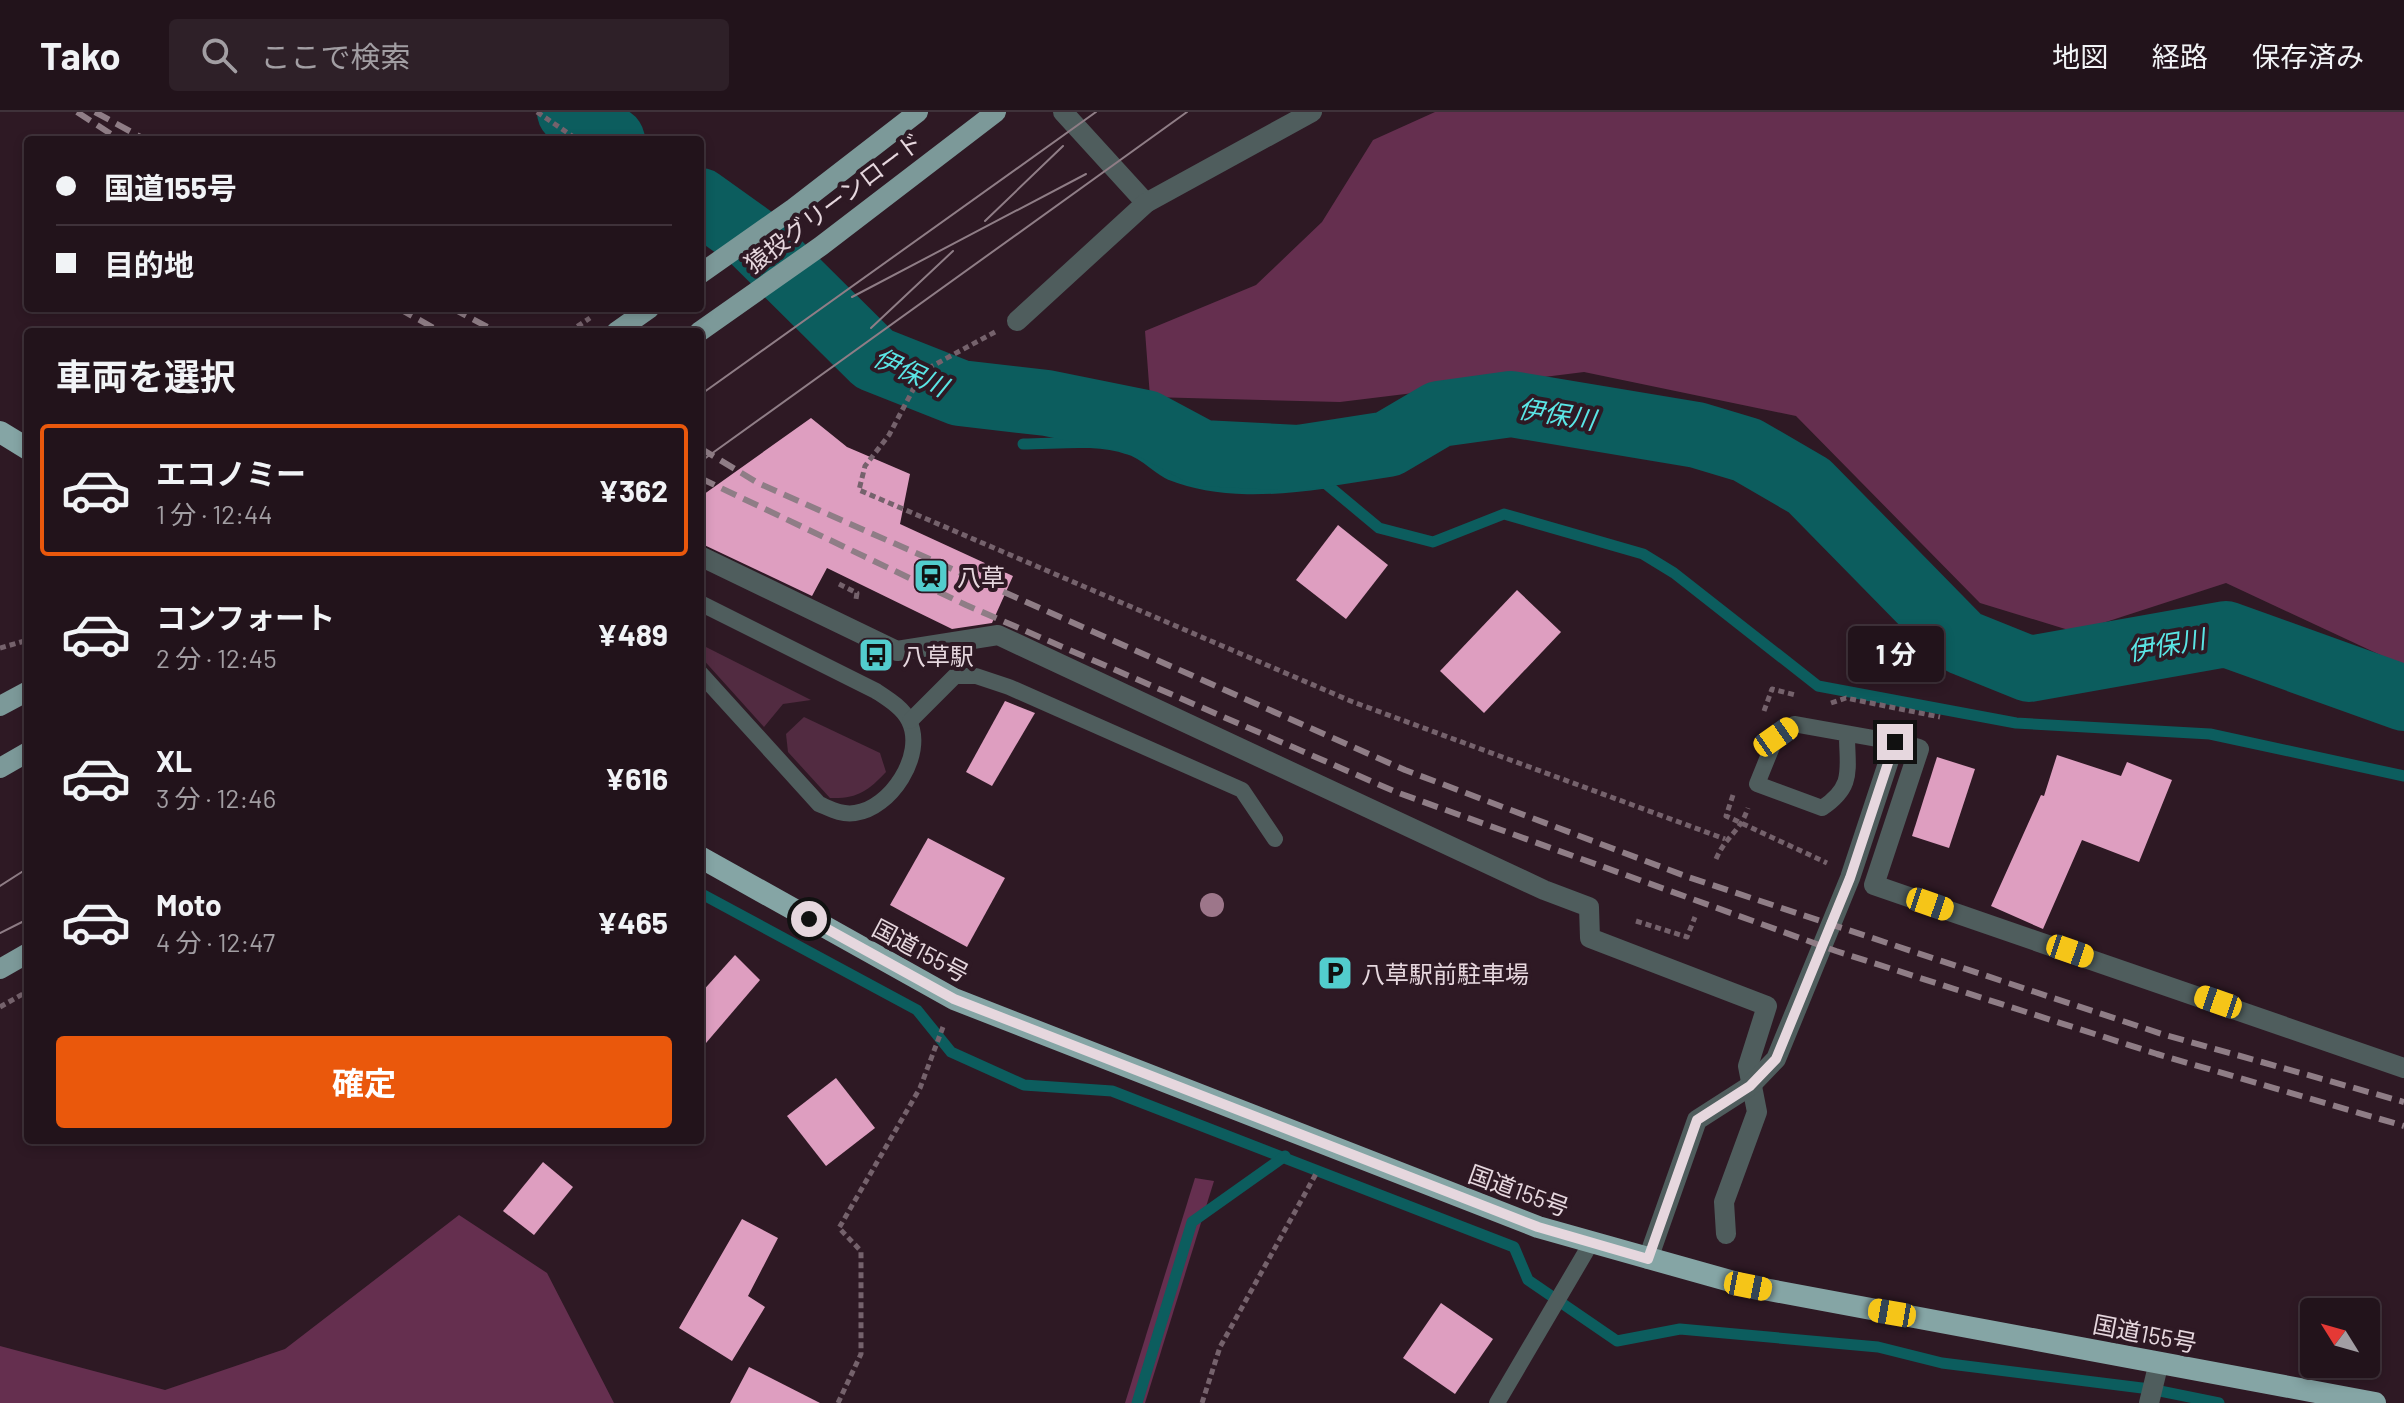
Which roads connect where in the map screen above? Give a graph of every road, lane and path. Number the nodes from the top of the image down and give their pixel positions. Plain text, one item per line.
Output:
1 (537, 112) edge
2 (918, 112) edge
3 (996, 112) edge
4 (1063, 112) edge
5 (1312, 112) edge
6 (572, 136) edge
7 (1146, 203) junction
8 (704, 271) edge
9 (644, 312) edge
10 (593, 316) dead end
11 (1017, 321) joint
12 (575, 328) edge
13 (622, 328) edge
14 (704, 328) edge
15 (0, 432) edge
16 (24, 447) edge
17 (704, 558) edge
18 (839, 584) dead end
19 (857, 593) dead end
20 (704, 605) edge
21 (24, 641) edge
22 (0, 648) edge
23 (704, 678) edge
24 (24, 693) edge
25 (0, 706) edge
26 (910, 721) junction
27 (1847, 735) junction
28 (1895, 742) junction
29 (24, 745) edge
30 (24, 754) edge
31 (0, 757) edge
32 (0, 768) edge
33 (1757, 784) junction
34 (1275, 839) dead end
35 (1725, 839) junction
36 (704, 859) edge
37 (1716, 859) dead end
38 (1589, 907) junction
39 (1695, 917) dead end
40 (24, 955) edge
41 (0, 969) edge
42 (24, 993) edge
43 (954, 999) junction
44 (0, 1007) edge
45 (2404, 1068) edge
46 (1750, 1086) junction
47 (1331, 1147) junction
48 (1726, 1234) dead end
49 (1591, 1243) junction
50 (1648, 1259) junction
51 (2159, 1362) junction
52 (2151, 1394) edge
53 (838, 1403) edge
54 (1202, 1403) edge
55 (1497, 1403) edge
56 (2375, 1403) edge

1 - 6 path
2 - 8 main road, 猿投グリーンロード
3 - 14 main road, 猿投グリーンロード
4 - 7 street
5 - 7 street
7 - 11 street
9 - 13 main road
10 - 12 path
11 - 35 path
15 - 16 highway
17 - 38 street
18 - 19 path
20 - 26 lane
21 - 22 path
23 - 26 lane
24 - 25 main road
26 - 34 lane
27 - 28 lane
27 - 33 lane
27 - 33 lane
28 - 45 street
28 - 46 street
29 - 31 main road
30 - 32 main road
33 - 35 path
35 - 37 path
36 - 43 highway, 国道155号
38 - 39 path
38 - 46 street
40 - 41 main road
42 - 44 path
43 - 47 highway, 国道155号
43 - 53 path
46 - 48 street
46 - 50 street
47 - 49 highway, 国道155号
47 - 54 path
49 - 50 highway, 国道155号
49 - 55 lane
50 - 51 highway, 国道155号
51 - 52 street
51 - 56 highway, 国道155号

